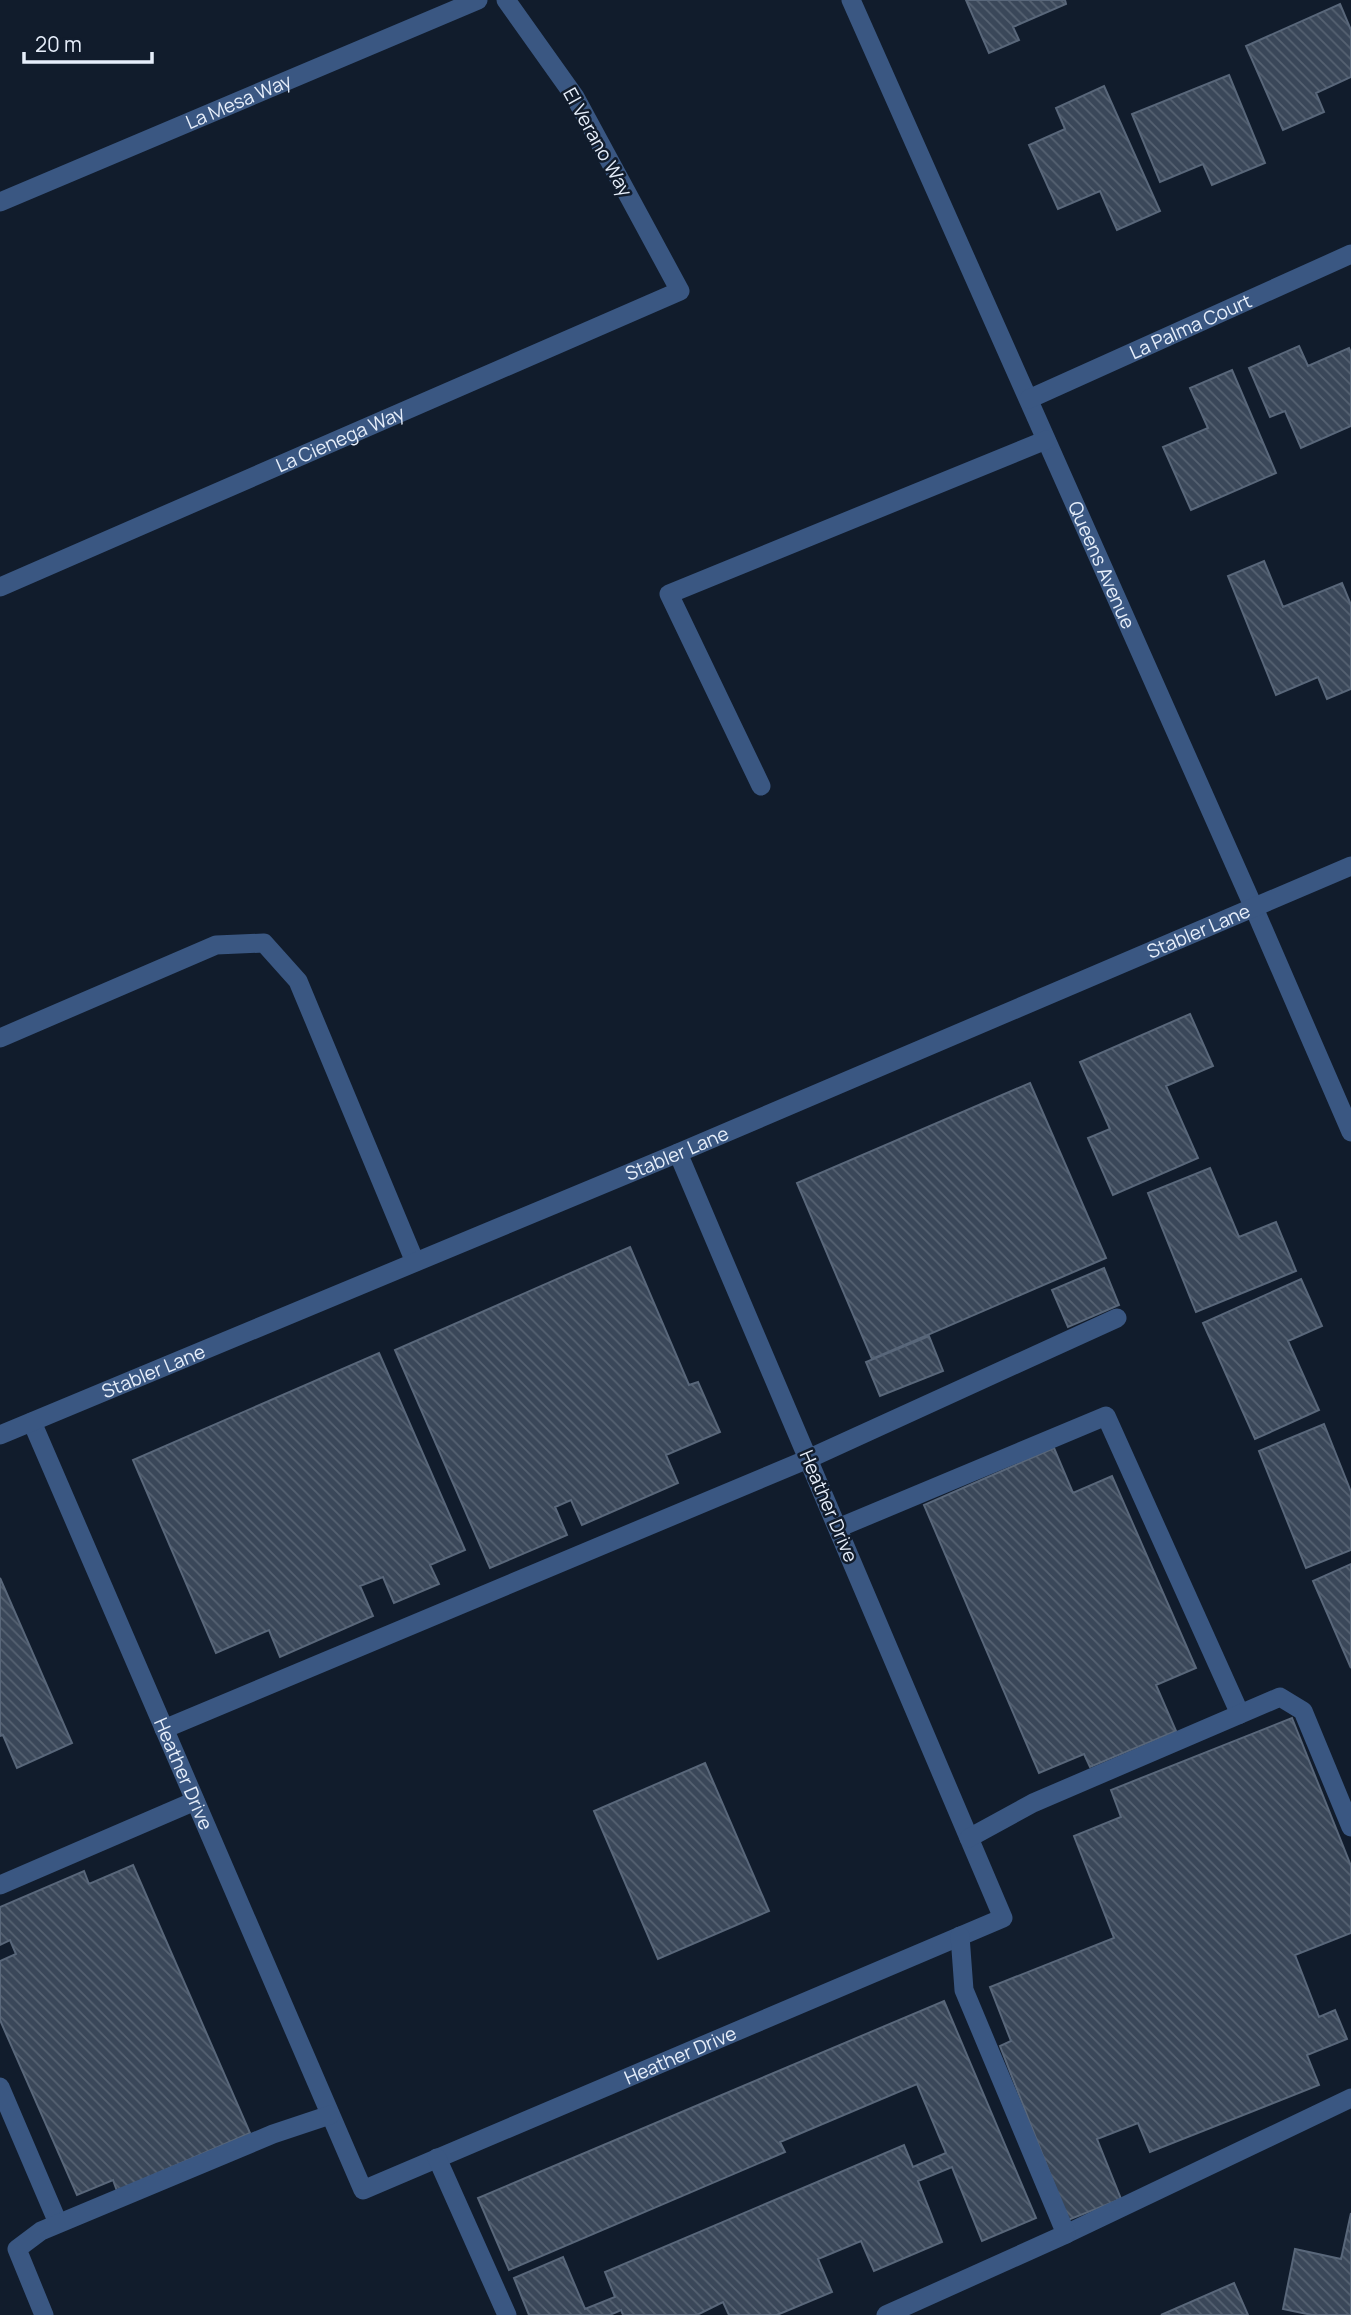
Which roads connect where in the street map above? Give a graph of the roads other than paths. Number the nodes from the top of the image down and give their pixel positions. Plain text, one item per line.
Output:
1 (478, 0) edge
2 (506, 0) edge
3 (851, 0) edge
4 (0, 202) edge
5 (1351, 254) edge
6 (680, 291) joint
7 (1028, 399) junction
8 (1046, 440) junction
9 (0, 587) edge
10 (761, 786) dead end
11 (1351, 866) edge
12 (1254, 908) junction
13 (0, 1038) edge
14 (1351, 1132) edge
15 (678, 1153) junction
16 (415, 1262) junction
17 (1117, 1318) dead end
18 (32, 1422) junction
19 (0, 1435) edge
20 (808, 1458) junction
21 (838, 1528) junction
22 (1240, 1714) junction
23 (164, 1728) junction
24 (195, 1801) junction
25 (1351, 1828) edge
26 (969, 1838) junction
27 (0, 1885) edge
28 (960, 1936) junction
29 (0, 2087) edge
30 (1351, 2098) edge
31 (330, 2115) junction
32 (437, 2158) junction
33 (58, 2223) junction
34 (1066, 2234) junction
35 (44, 2315) edge
36 (508, 2315) edge
37 (886, 2315) edge

1 - 4 street, La Mesa Way
2 - 6 street, El Verano Way
3 - 7 street, Queens Avenue
5 - 7 street, La Palma Court
6 - 9 street, La Cienega Way
7 - 8 street, Queens Avenue
8 - 10 street
8 - 12 street, Queens Avenue
11 - 12 street, Stabler Lane
12 - 14 street, Queens Avenue
12 - 15 street, Stabler Lane
13 - 16 street
15 - 16 street, Stabler Lane
15 - 20 street, Heather Drive
16 - 18 street, Stabler Lane
17 - 20 street
18 - 19 street, Stabler Lane
18 - 23 street, Heather Drive
20 - 21 street, Heather Drive
20 - 23 street
21 - 22 street
21 - 26 street, Heather Drive
22 - 25 street
22 - 26 street
23 - 24 street, Heather Drive
24 - 27 street
24 - 31 street, Heather Drive
26 - 28 street, Heather Drive
28 - 32 street, Heather Drive
28 - 34 street
29 - 33 street
30 - 34 street
31 - 32 street, Heather Drive
31 - 33 street
32 - 36 street
33 - 35 street
34 - 37 street

